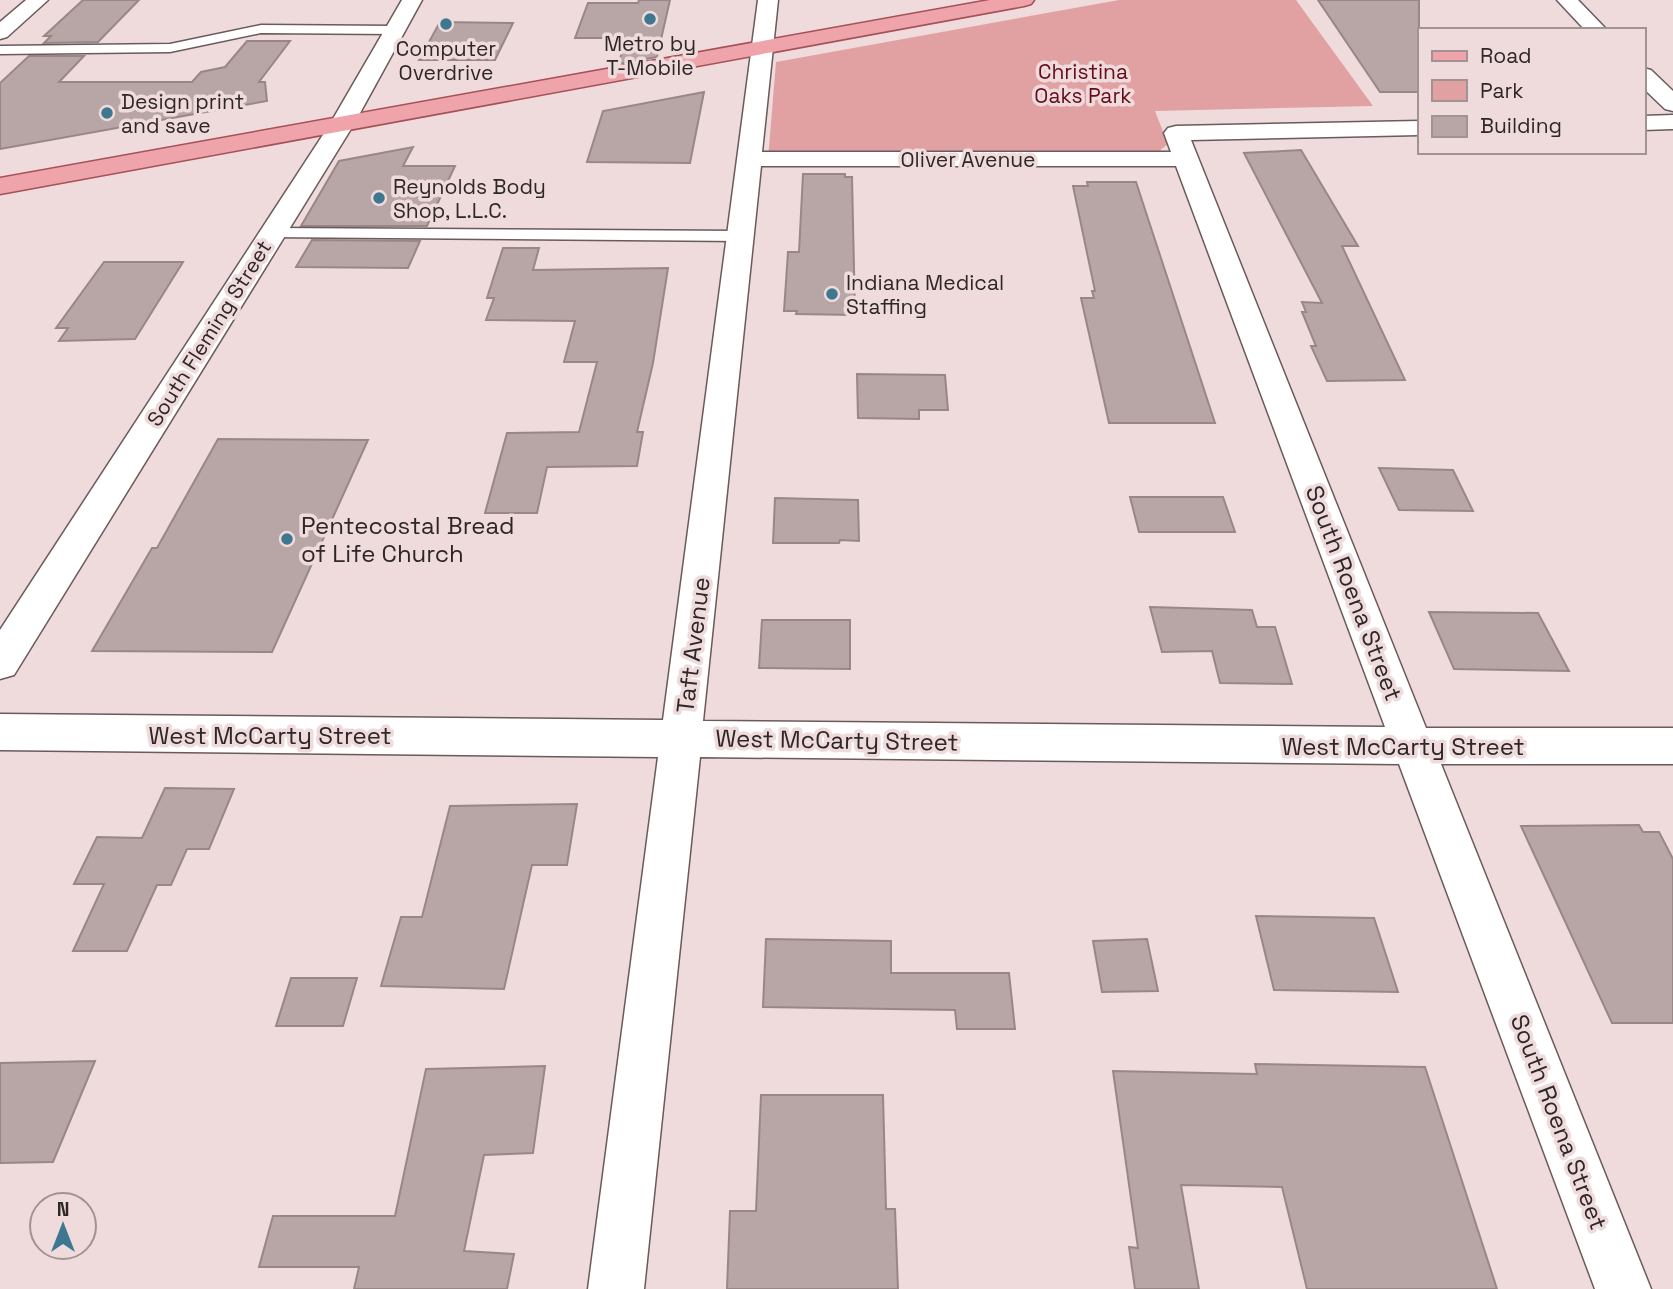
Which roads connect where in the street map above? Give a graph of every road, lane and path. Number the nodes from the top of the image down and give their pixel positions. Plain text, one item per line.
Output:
1 (38, 0) edge
2 (412, 0) edge
3 (768, 0) edge
4 (1024, 0) edge
5 (1567, 0) edge
6 (1595, 28) edge
7 (396, 30) junction
8 (0, 33) edge
9 (763, 47) junction
10 (0, 50) edge
11 (1645, 77) edge
12 (1673, 104) edge
13 (1673, 122) edge
14 (1645, 123) edge
15 (342, 124) junction
16 (1418, 128) edge
17 (1182, 146) junction
18 (750, 159) junction
19 (0, 186) edge
20 (273, 233) junction
21 (741, 236) junction
22 (0, 663) edge
23 (0, 732) edge
24 (681, 738) junction
25 (1413, 747) junction
26 (1673, 747) edge
27 (616, 1289) edge
28 (1623, 1289) edge

1 - 8 street
2 - 7 street, South Fleming Street
3 - 9 street, Taft Avenue
4 - 9 main road
5 - 6 street
7 - 10 lane
7 - 15 street, South Fleming Street
9 - 15 main road
9 - 18 street, Taft Avenue
11 - 12 street
13 - 14 street
15 - 19 main road
15 - 20 street, South Fleming Street
16 - 17 street, Oliver Avenue
17 - 18 street, Oliver Avenue
17 - 25 street, South Roena Street
18 - 21 street, Taft Avenue
20 - 21 lane
20 - 22 street, South Fleming Street
21 - 24 street, Taft Avenue
23 - 24 street, West McCarty Street
24 - 25 street, West McCarty Street
24 - 27 street, Taft Avenue
25 - 26 street, West McCarty Street
25 - 28 street, South Roena Street

